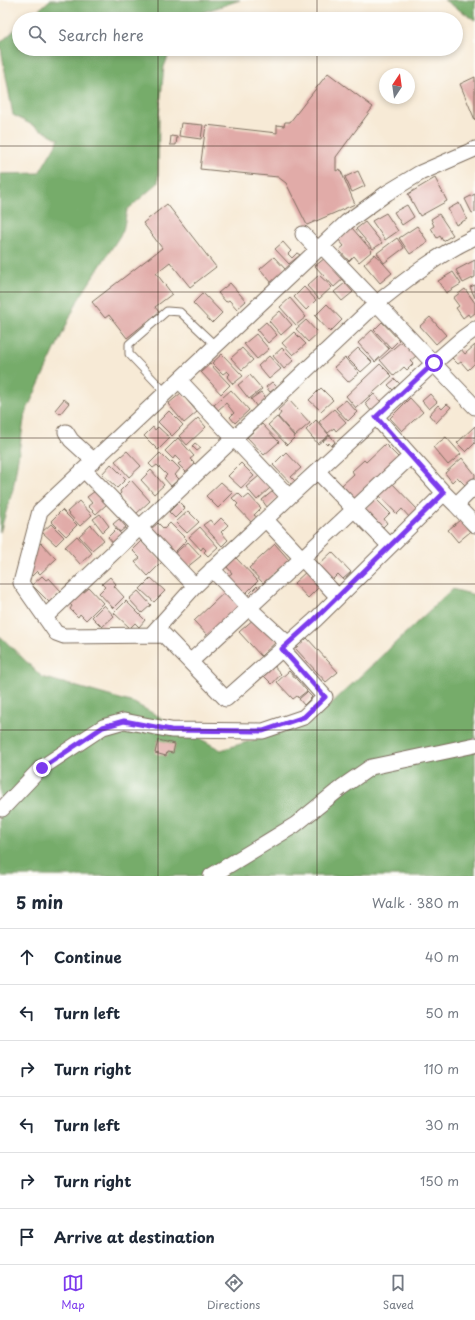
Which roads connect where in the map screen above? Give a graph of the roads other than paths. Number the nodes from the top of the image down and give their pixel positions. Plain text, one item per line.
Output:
1 (475, 149) edge
2 (303, 234) dead end
3 (475, 237) edge
4 (320, 248) junction
5 (377, 303) junction
6 (475, 330) edge
7 (216, 346) junction
8 (434, 363) junction
9 (180, 381) junction
10 (166, 393) junction
11 (475, 407) edge
12 (376, 417) junction
13 (66, 432) dead end
14 (235, 439) junction
15 (411, 456) junction
16 (89, 466) junction
17 (317, 471) junction
18 (475, 486) edge
19 (444, 493) junction
20 (289, 498) junction
21 (456, 505) junction
22 (354, 508) junction
23 (266, 520) junction
24 (475, 525) edge
25 (140, 526) junction
26 (390, 546) junction
27 (301, 558) junction
28 (212, 569) junction
29 (195, 586) junction
30 (338, 597) junction
31 (249, 608) junction
32 (45, 617) junction
33 (151, 635) junction
34 (284, 646) junction
35 (190, 662) junction
36 (475, 745) edge
37 (2, 808) dead end
38 (211, 876) edge

1 - 4 street
2 - 4 street
3 - 5 street
4 - 5 street
4 - 7 street
5 - 8 street
5 - 14 street
6 - 8 street
7 - 9 street
7 - 10 lane
8 - 11 street
8 - 12 street
9 - 10 street
9 - 14 street
10 - 16 street
12 - 15 street
12 - 17 street
13 - 16 street
14 - 20 street
14 - 25 street
15 - 19 street
15 - 22 street
16 - 25 street
16 - 32 street
17 - 20 street
17 - 22 street
18 - 21 street
19 - 21 street
19 - 26 street
20 - 23 street
21 - 24 street
22 - 26 street
22 - 27 street
23 - 27 street
23 - 28 street
25 - 29 street
25 - 32 street
26 - 30 street
27 - 30 street
27 - 31 street
28 - 29 street
28 - 31 street
29 - 33 street
30 - 34 street
31 - 34 street
31 - 35 street
32 - 33 street
33 - 35 street
34 - 35 street
34 - 37 street
36 - 38 street

